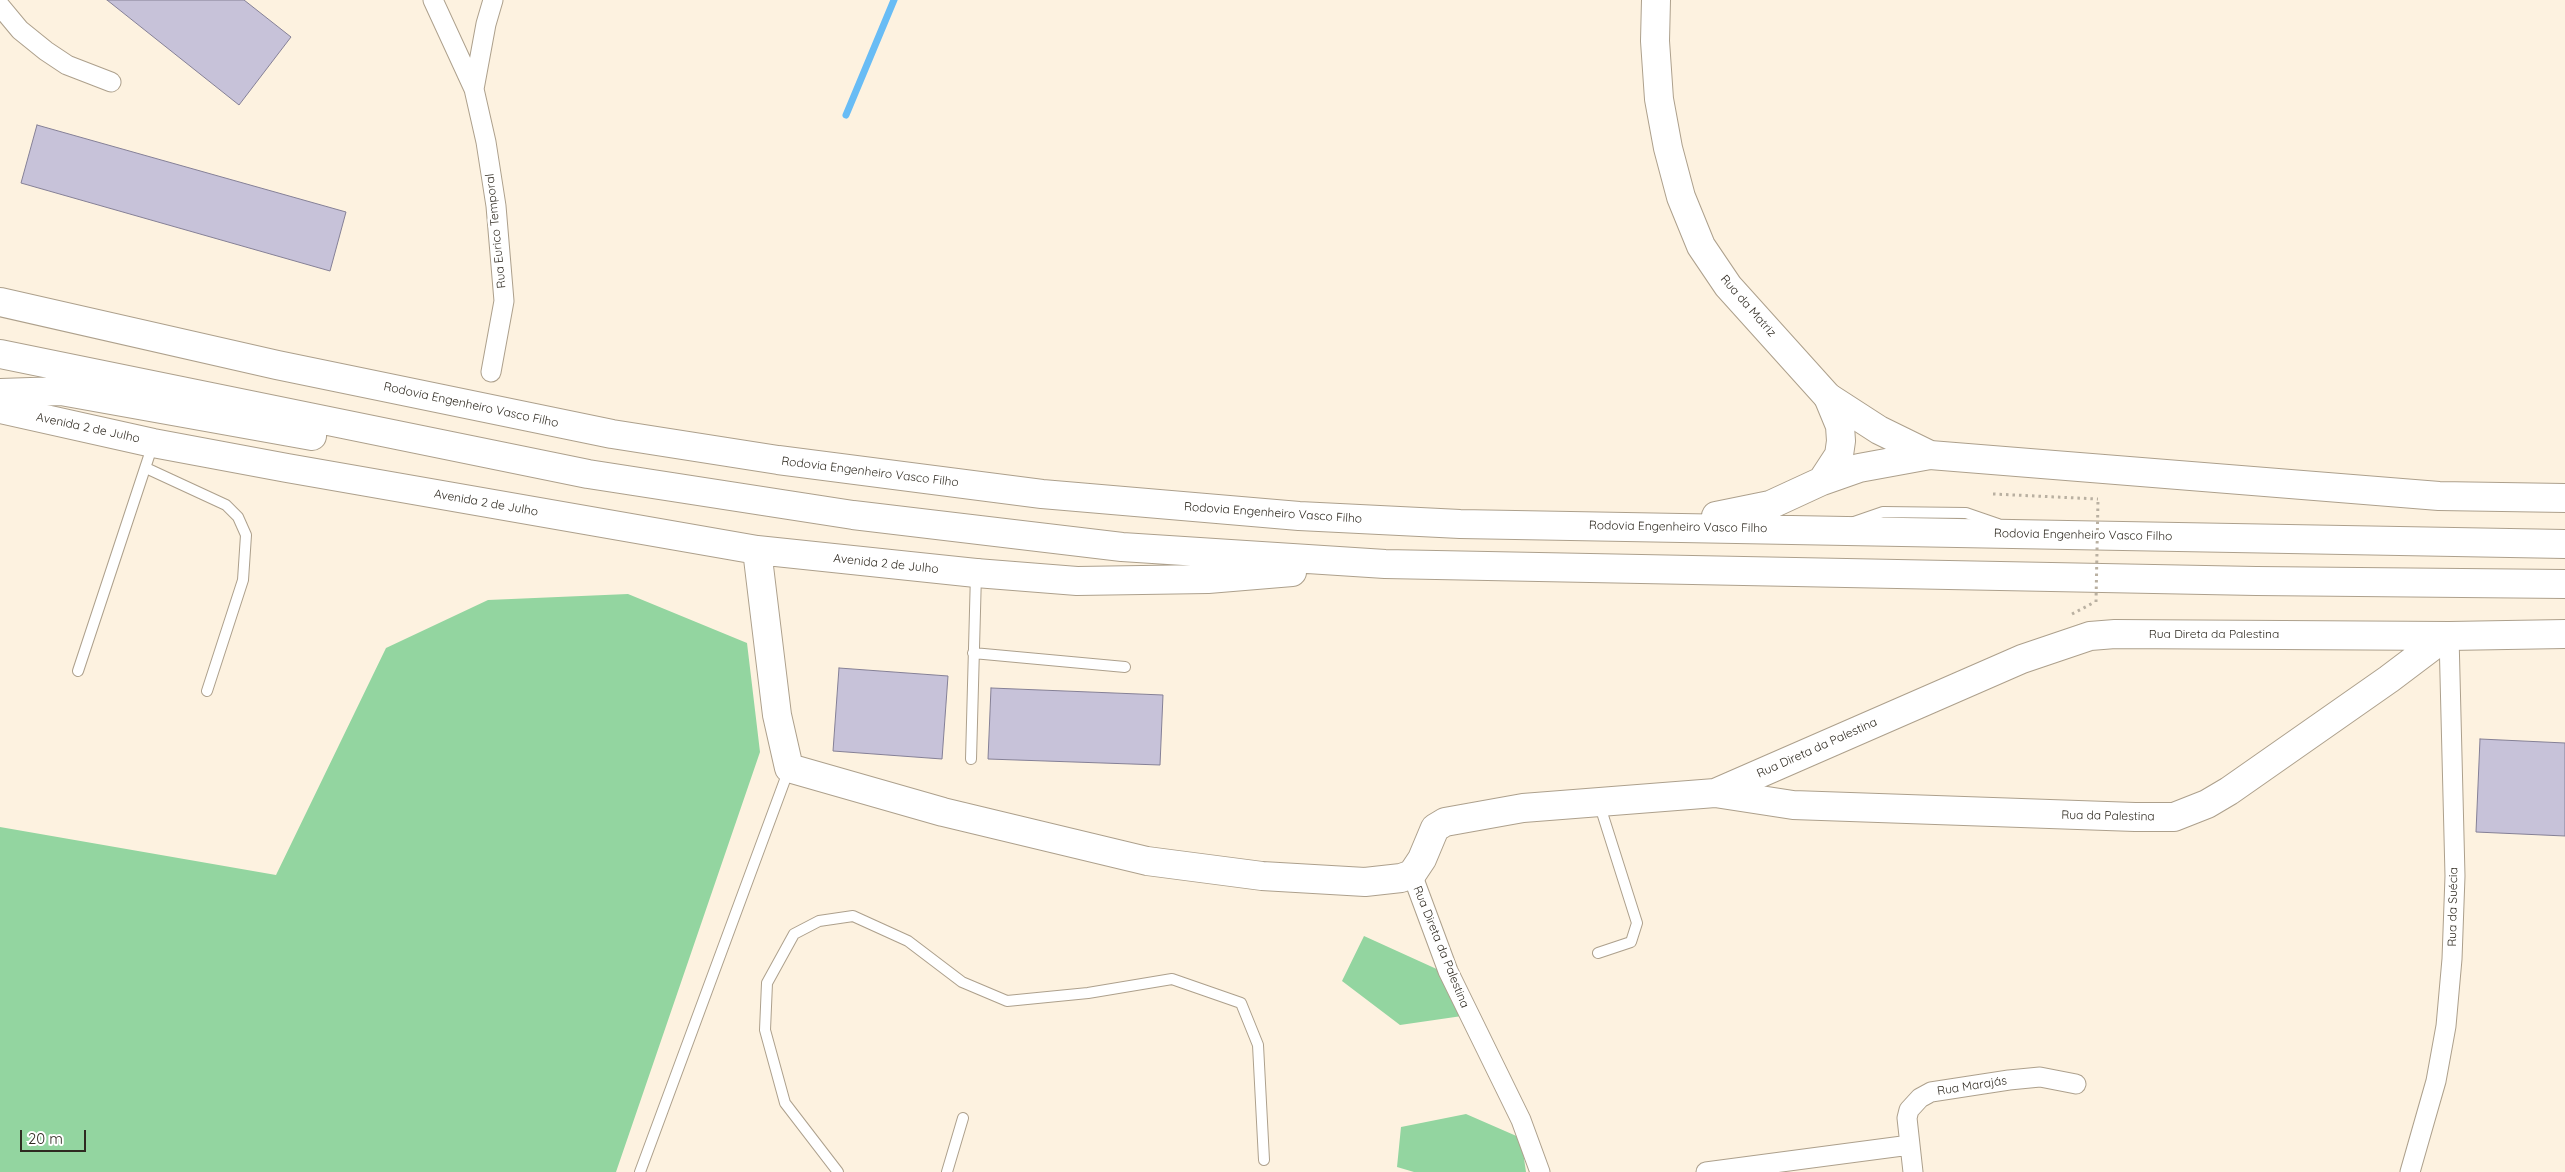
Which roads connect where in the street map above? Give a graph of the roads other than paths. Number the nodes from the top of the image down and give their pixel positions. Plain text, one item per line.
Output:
1 (433, 0) edge
2 (493, 0) edge
3 (1656, 0) edge
4 (0, 6) edge
5 (111, 82) dead end
6 (474, 89) junction
7 (0, 302) edge
8 (0, 354) edge
9 (491, 372) dead end
10 (0, 393) edge
11 (1828, 397) junction
12 (0, 409) edge
13 (432, 442) junction
14 (1930, 454) junction
15 (150, 455) junction
16 (1822, 481) junction
17 (2565, 498) edge
18 (1506, 524) junction
19 (2565, 544) edge
20 (757, 550) junction
21 (1385, 564) junction
22 (976, 573) junction
23 (2565, 584) edge
24 (2565, 634) edge
25 (2448, 636) junction
26 (973, 653) junction
27 (1125, 667) dead end
28 (78, 672) dead end
29 (207, 691) dead end
30 (970, 759) dead end
31 (789, 768) junction
32 (1715, 792) junction
33 (1598, 802) junction
34 (1412, 874) junction
35 (1598, 953) dead end
36 (2076, 1084) dead end
37 (963, 1118) dead end
38 (1910, 1144) junction
39 (1264, 1160) dead end
40 (640, 1172) edge
41 (838, 1172) edge
42 (947, 1172) edge
43 (1540, 1172) edge
44 (1706, 1172) edge
45 (1913, 1172) edge
46 (2410, 1172) edge

1 - 6 street, Rua Eurico Temporal
2 - 6 street, Rua Eurico Temporal
3 - 11 main road, Rua da Matriz
4 - 5 street
6 - 9 street, Rua Eurico Temporal
7 - 18 main road, Rodovia Engenheiro Vasco Filho
8 - 13 main road
10 - 13 main road
11 - 14 main road, Rua da Matriz
11 - 16 main road
12 - 15 main road, Avenida 2 de Julho
13 - 21 main road
14 - 16 main road
14 - 17 main road
15 - 20 main road, Avenida 2 de Julho
15 - 28 lane
15 - 29 lane
16 - 18 main road
18 - 19 main road, Rodovia Engenheiro Vasco Filho
20 - 22 main road, Avenida 2 de Julho
20 - 31 main road
21 - 22 main road, Avenida 2 de Julho
21 - 23 main road
22 - 26 lane
24 - 25 main road, Rua Direta da Palestina
25 - 32 main road, Rua Direta da Palestina
25 - 32 main road, Rua da Palestina
25 - 46 street, Rua da Suécia
26 - 27 lane
26 - 30 lane
31 - 34 main road
31 - 40 lane
32 - 33 main road, Rua Direta da Palestina
33 - 34 main road, Rua Direta da Palestina
33 - 35 lane
34 - 43 street, Rua Direta da Palestina
36 - 38 street, Rua Marajás
37 - 42 lane
38 - 44 street
38 - 45 street
39 - 41 lane

